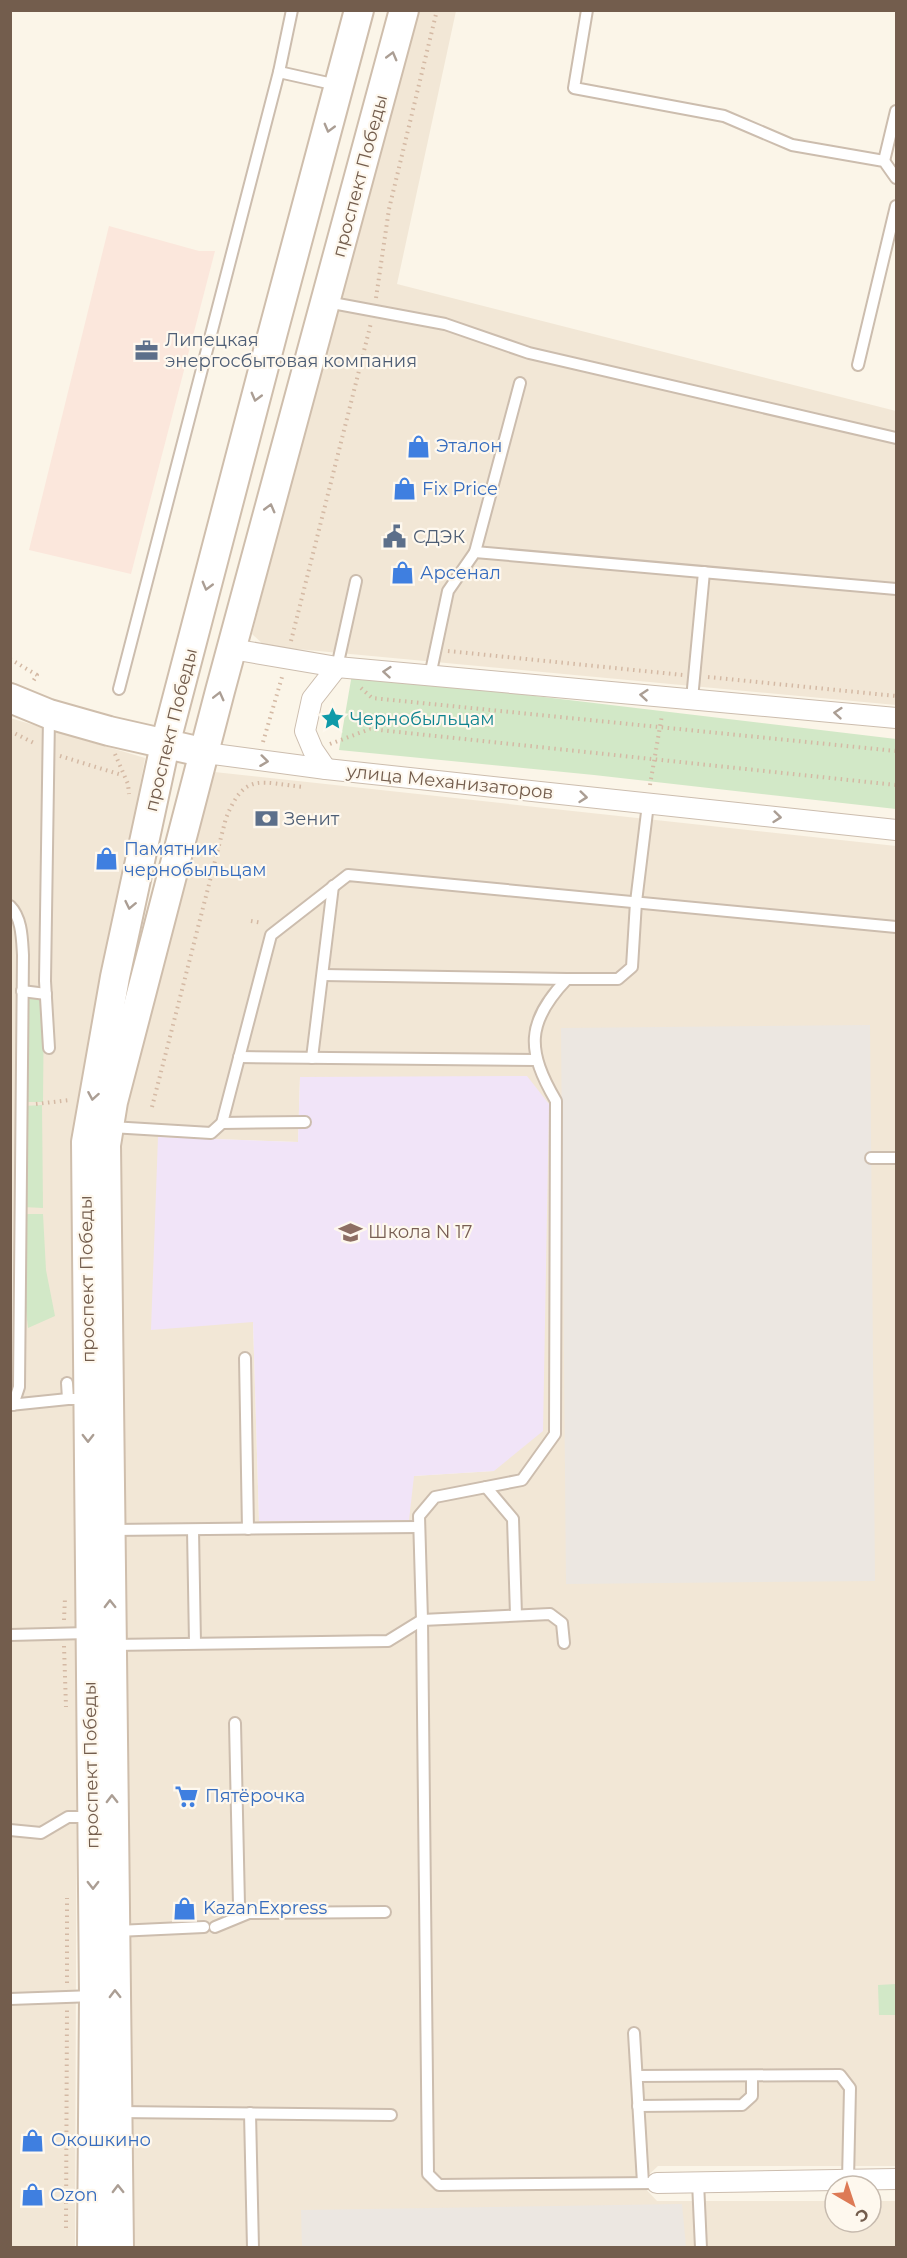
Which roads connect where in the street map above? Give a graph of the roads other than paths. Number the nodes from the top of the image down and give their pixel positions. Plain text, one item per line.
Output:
1 (292, 10) edge
2 (359, 10) edge
3 (404, 10) edge
4 (587, 10) edge
5 (279, 72) junction
6 (340, 86) junction
7 (897, 111) edge
8 (884, 161) junction
9 (897, 178) edge
10 (897, 206) edge
11 (327, 302) junction
12 (273, 332) junction
13 (316, 342) junction
14 (858, 365) dead end
15 (520, 382) dead end
16 (897, 438) edge
17 (475, 552) junction
18 (704, 573) junction
19 (356, 581) dead end
20 (897, 589) edge
21 (232, 649) junction
22 (337, 667) junction
23 (430, 676) junction
24 (119, 690) dead end
25 (10, 698) edge
26 (692, 699) junction
27 (49, 714) junction
28 (897, 718) edge
29 (165, 745) junction
30 (206, 753) junction
31 (326, 769) junction
32 (648, 804) junction
33 (897, 830) edge
34 (333, 886) junction
35 (636, 902) junction
36 (10, 906) edge
37 (897, 927) edge
38 (322, 975) junction
39 (567, 979) junction
40 (22, 991) junction
41 (46, 994) junction
42 (49, 1048) dead end
43 (239, 1057) junction
44 (312, 1058) junction
45 (536, 1060) junction
46 (305, 1122) dead end
47 (222, 1123) junction
48 (108, 1126) junction
49 (871, 1158) dead end
50 (897, 1158) edge
51 (245, 1358) dead end
52 (74, 1394) junction
53 (12, 1405) edge
54 (486, 1487) junction
55 (419, 1527) junction
56 (248, 1529) junction
57 (110, 1530) junction
58 (193, 1530) junction
59 (516, 1616) junction
60 (422, 1620) junction
61 (10, 1635) edge
62 (100, 1639) junction
63 (195, 1643) junction
64 (564, 1643) dead end
65 (235, 1723) dead end
66 (92, 1817) junction
67 (10, 1830) edge
68 (385, 1912) dead end
69 (249, 1913) junction
70 (114, 1931) junction
71 (94, 1996) junction
72 (10, 1999) edge
73 (634, 2032) dead end
74 (637, 2076) junction
75 (752, 2076) junction
76 (638, 2106) junction
77 (116, 2112) junction
78 (250, 2113) junction
79 (391, 2115) dead end
80 (848, 2174) edge
81 (823, 2180) edge
82 (698, 2182) junction
83 (650, 2183) junction
84 (92, 2247) edge
85 (119, 2247) edge
86 (254, 2247) edge
87 (701, 2247) edge

1 - 5 lane
2 - 6 main road, проспект Победы
11 -> 3 main road, проспект Победы
4 - 8 lane
5 - 6 lane
5 - 24 lane
6 -> 12 main road, проспект Победы
7 - 8 lane
8 - 9 lane
10 - 14 lane
11 - 13 main road, проспект Победы
11 - 16 lane
12 - 13 main road
12 -> 29 main road, проспект Победы
21 -> 13 main road, проспект Победы
15 - 17 lane
17 - 18 lane
17 - 23 lane
18 - 20 lane
18 - 26 lane
19 - 22 lane
21 - 22 street
30 -> 21 main road, проспект Победы
23 -> 22 street
22 - 31 street
26 -> 23 street
25 - 27 main road, улица Механизаторов
28 -> 26 street
27 - 29 main road, улица Механизаторов
27 - 41 lane
29 - 30 main road, улица Механизаторов
29 -> 52 main road, проспект Победы
30 -> 31 street, улица Механизаторов
30 - 48 main road, проспект Победы
31 -> 32 street, улица Механизаторов
32 -> 33 street, улица Механизаторов
32 - 35 lane
34 - 35 lane
34 - 38 lane
34 - 43 lane
35 - 37 lane
35 - 39 lane
36 - 40 lane
38 - 39 lane
38 - 44 lane
39 - 45 lane
40 - 41 lane
40 - 53 lane
41 - 42 lane
43 - 44 lane
43 - 47 lane
44 - 45 lane
45 - 54 lane
46 - 47 lane
47 - 48 lane
48 - 57 main road, проспект Победы
49 - 50 lane
51 - 56 lane
52 - 53 lane
52 -> 62 main road, проспект Победы
54 - 55 lane
54 - 59 lane
55 - 56 lane
55 - 60 lane
56 - 58 lane
57 - 58 lane
62 -> 57 main road, проспект Победы
58 - 63 lane
59 - 60 lane
59 - 64 lane
60 - 63 lane
60 - 83 lane
61 - 62 lane
62 - 63 lane
62 - 66 main road, проспект Победы
70 -> 62 main road, проспект Победы
65 - 69 lane
66 - 67 lane
66 -> 71 main road, проспект Победы
68 - 69 lane
69 - 70 lane
77 -> 70 main road, проспект Победы
71 - 72 lane
71 - 84 main road, проспект Победы
73 - 74 lane
74 - 75 lane
74 - 76 lane
75 - 76 lane
75 - 80 lane
76 - 83 lane
77 - 78 lane
85 -> 77 main road, проспект Победы
78 - 79 lane
78 - 86 lane
81 - 82 street
82 - 83 street
82 - 87 lane

